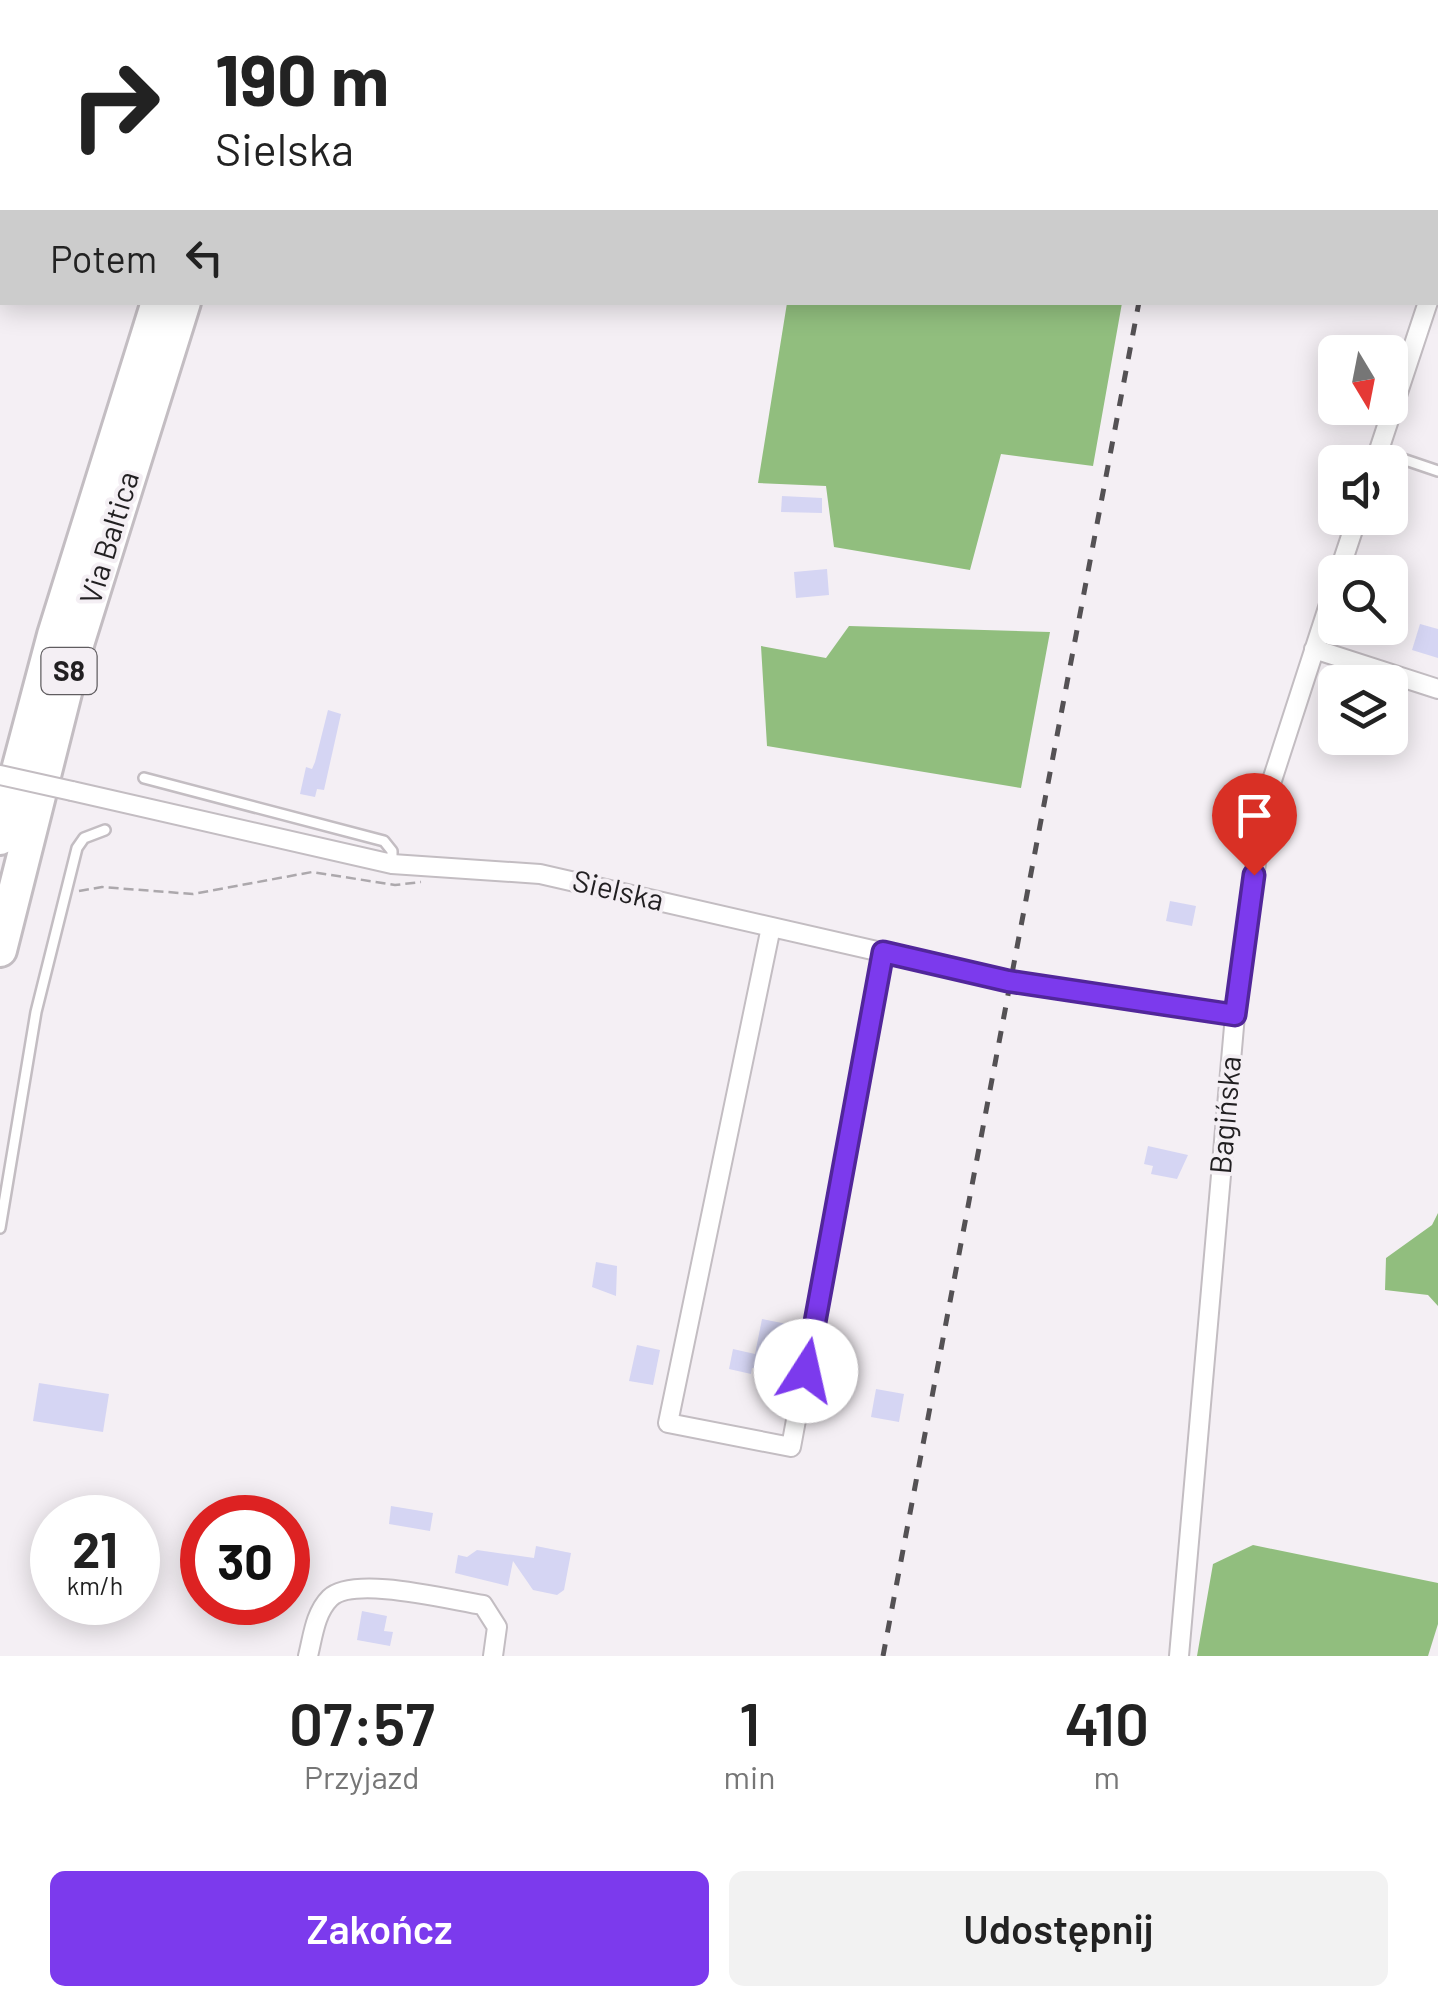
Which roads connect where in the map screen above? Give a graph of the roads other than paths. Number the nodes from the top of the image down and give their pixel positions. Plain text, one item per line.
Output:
1 (157, 305) edge
2 (183, 305) edge
3 (1427, 305) edge
4 (1381, 445) edge
5 (1408, 464) edge
6 (1438, 471) edge
7 (1318, 637) edge
8 (1314, 649) junction
9 (1438, 689) edge
10 (0, 776) edge
11 (144, 778) dead end
12 (105, 830) dead end
13 (0, 838) edge
14 (392, 864) junction
15 (770, 926) junction
16 (0, 950) edge
17 (883, 952) junction
18 (1235, 1015) junction
19 (0, 1228) edge
20 (308, 1656) edge
21 (493, 1656) edge
22 (1179, 1656) edge

1 - 13 highway, Via Baltica / S8
2 - 16 highway, Via Baltica / S8
3 - 4 street
5 - 6 lane
7 - 8 street, Bagińska
8 - 9 street
8 - 18 street, Bagińska
10 - 14 street, Sielska, bridge
11 - 14 lane
12 - 19 lane
14 - 15 street, Sielska
15 - 17 street, Sielska
15 - 17 street
17 - 18 street, Sielska
18 - 22 street, Bagińska
20 - 21 street

